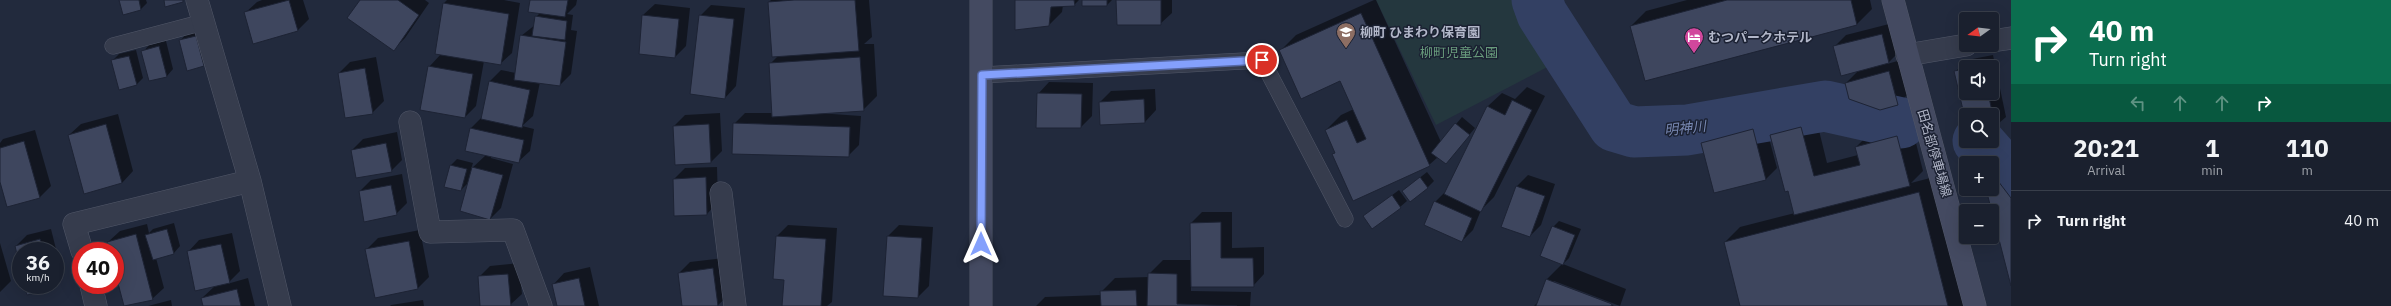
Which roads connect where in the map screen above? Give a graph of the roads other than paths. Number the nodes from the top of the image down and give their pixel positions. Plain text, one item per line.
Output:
1 (197, 0) edge
2 (981, 0) edge
3 (1893, 0) edge
4 (204, 22) junction
5 (2011, 38) edge
6 (1999, 40) edge
7 (113, 46) dead end
8 (1959, 46) edge
9 (1907, 55) junction
10 (982, 75) junction
11 (410, 122) dead end
12 (250, 181) junction
13 (721, 193) dead end
14 (1345, 219) dead end
15 (79, 242) edge
16 (93, 294) edge
17 (96, 306) edge
18 (280, 306) edge
19 (541, 306) edge
20 (735, 306) edge
21 (981, 306) edge
22 (1975, 306) edge

1 - 4 street
2 - 10 street
3 - 9 street, 田名部停車場線
4 - 7 lane
4 - 12 street
5 - 6 street
8 - 9 street
9 - 22 street, 田名部停車場線
10 - 14 lane
10 - 21 street
11 - 19 street
12 - 15 street
12 - 18 street
13 - 20 street
16 - 17 street

